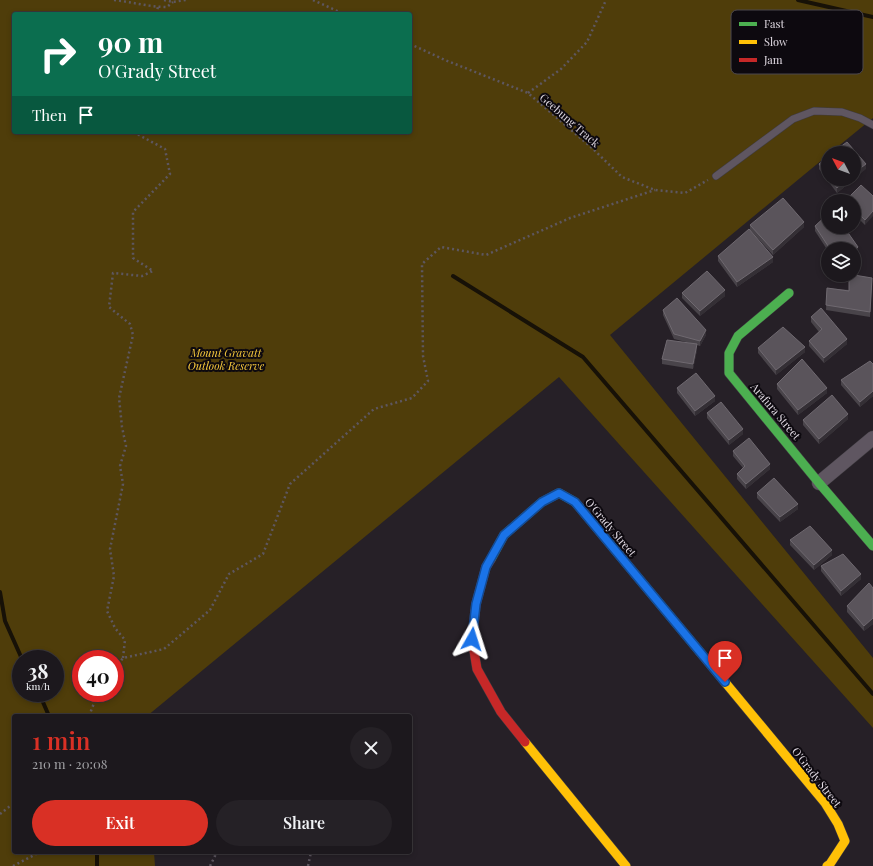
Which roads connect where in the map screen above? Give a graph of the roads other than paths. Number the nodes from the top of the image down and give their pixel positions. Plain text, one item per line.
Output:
1 (873, 125) edge
2 (716, 176) road end
3 (789, 293) dead end
4 (873, 438) edge
5 (819, 483) junction
6 (873, 546) edge
7 (626, 866) edge
8 (827, 866) edge

1 - 2 lane
3 - 5 street, Arafura Street
4 - 5 street
5 - 6 street, Arafura Street
7 - 8 street, O'Grady Street

